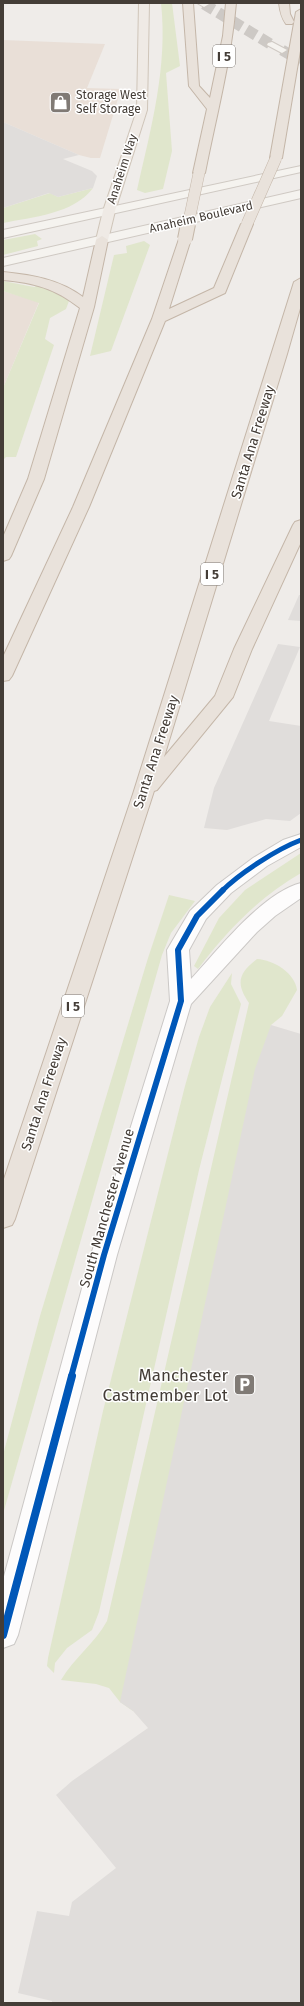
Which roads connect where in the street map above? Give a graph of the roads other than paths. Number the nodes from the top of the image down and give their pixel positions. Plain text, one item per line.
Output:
1 (144, 3) edge
2 (188, 3) edge
3 (231, 3) edge
4 (284, 3) edge
5 (301, 12) edge
6 (289, 22) dead end
7 (272, 44) tunnel mouth
8 (282, 50) tunnel mouth
9 (213, 109) junction
10 (301, 169) edge
11 (301, 194) edge
12 (109, 211) junction
13 (3, 234) edge
14 (102, 240) junction
15 (3, 262) edge
16 (3, 276) edge
17 (301, 282) edge
18 (87, 307) junction
19 (159, 319) junction
20 (301, 525) edge
21 (3, 556) edge
22 (3, 676) edge
23 (143, 794) junction
24 (301, 840) edge
25 (301, 888) edge
26 (181, 1001) junction
27 (3, 1219) edge
28 (3, 1635) edge

1 - 12 main road, Anaheim Way
2 - 9 highway
3 - 9 highway, I 5
4 - 6 highway
5 - 19 highway, bridge
7 - 8 main road
9 - 19 highway, I 5, bridge
10 - 12 main road, Anaheim Boulevard
11 - 14 main road, Anaheim Boulevard
12 - 13 main road, Anaheim Boulevard
12 - 14 main road, Anaheim Way
14 - 15 main road, Anaheim Boulevard
14 - 18 highway
16 - 18 highway
17 - 23 highway, Santa Ana Freeway / I 5
18 - 21 highway
19 - 22 highway, I 5
20 - 23 highway
23 - 27 highway, Santa Ana Freeway / I 5
24 - 26 street, South Manchester Avenue
25 - 26 street, South Manchester Avenue
26 - 28 street, South Manchester Avenue

